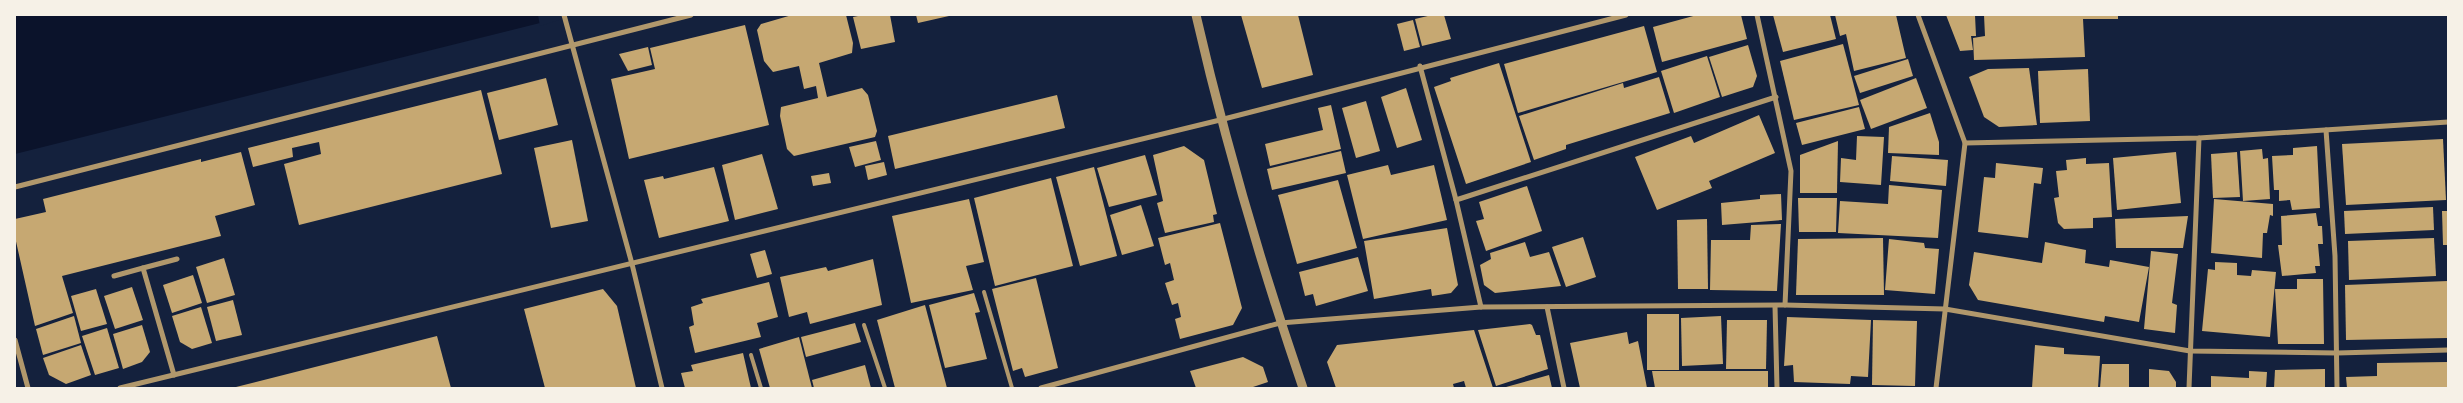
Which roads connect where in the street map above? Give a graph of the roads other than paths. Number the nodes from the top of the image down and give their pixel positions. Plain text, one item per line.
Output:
1 (691, 15) edge
2 (1196, 15) edge
3 (1626, 15) edge
4 (1757, 15) edge
5 (1918, 15) edge
6 (565, 17) edge
7 (572, 44) junction
8 (1420, 66) junction
9 (1776, 96) junction
10 (1220, 120) junction
11 (2448, 122) edge
12 (2326, 130) junction
13 (2199, 138) junction
14 (1965, 143) junction
15 (15, 187) edge
16 (1456, 200) junction
17 (177, 259) dead end
18 (632, 264) junction
19 (143, 268) junction
20 (114, 276) dead end
21 (984, 292) dead end
22 (1785, 305) junction
23 (1775, 306) junction
24 (1481, 307) junction
25 (1547, 307) junction
26 (1945, 308) junction
27 (1280, 322) junction
28 (864, 326) dead end
29 (15, 340) edge
30 (2448, 350) edge
31 (2190, 351) junction
32 (2336, 353) junction
33 (751, 355) dead end
34 (174, 375) junction
35 (28, 388) edge
36 (120, 388) edge
37 (662, 388) edge
38 (761, 388) edge
39 (885, 388) edge
40 (1012, 388) edge
41 (1042, 388) edge
42 (1303, 388) edge
43 (1564, 388) edge
44 (1777, 388) edge
45 (1936, 388) edge
46 (2189, 388) edge
47 (2337, 388) edge

1 - 7 street
2 - 10 street
3 - 8 street
4 - 9 street
5 - 14 street
6 - 7 street
7 - 15 street
7 - 18 street
8 - 10 street
8 - 16 street
9 - 16 street
9 - 22 street
10 - 18 street
10 - 27 street
11 - 12 street
12 - 13 street
12 - 32 street
13 - 14 street
13 - 31 street
14 - 26 street
16 - 24 street
17 - 19 street
18 - 34 street
18 - 37 street
19 - 20 street
19 - 34 street
21 - 40 lane
22 - 23 street
22 - 26 street
23 - 25 street
23 - 44 street
24 - 25 street
24 - 27 street
25 - 43 street
26 - 31 street
26 - 45 street
27 - 41 street
27 - 42 street
28 - 39 lane
29 - 35 street
30 - 32 street
31 - 32 street
31 - 46 street
32 - 47 street
33 - 38 lane
34 - 36 street

